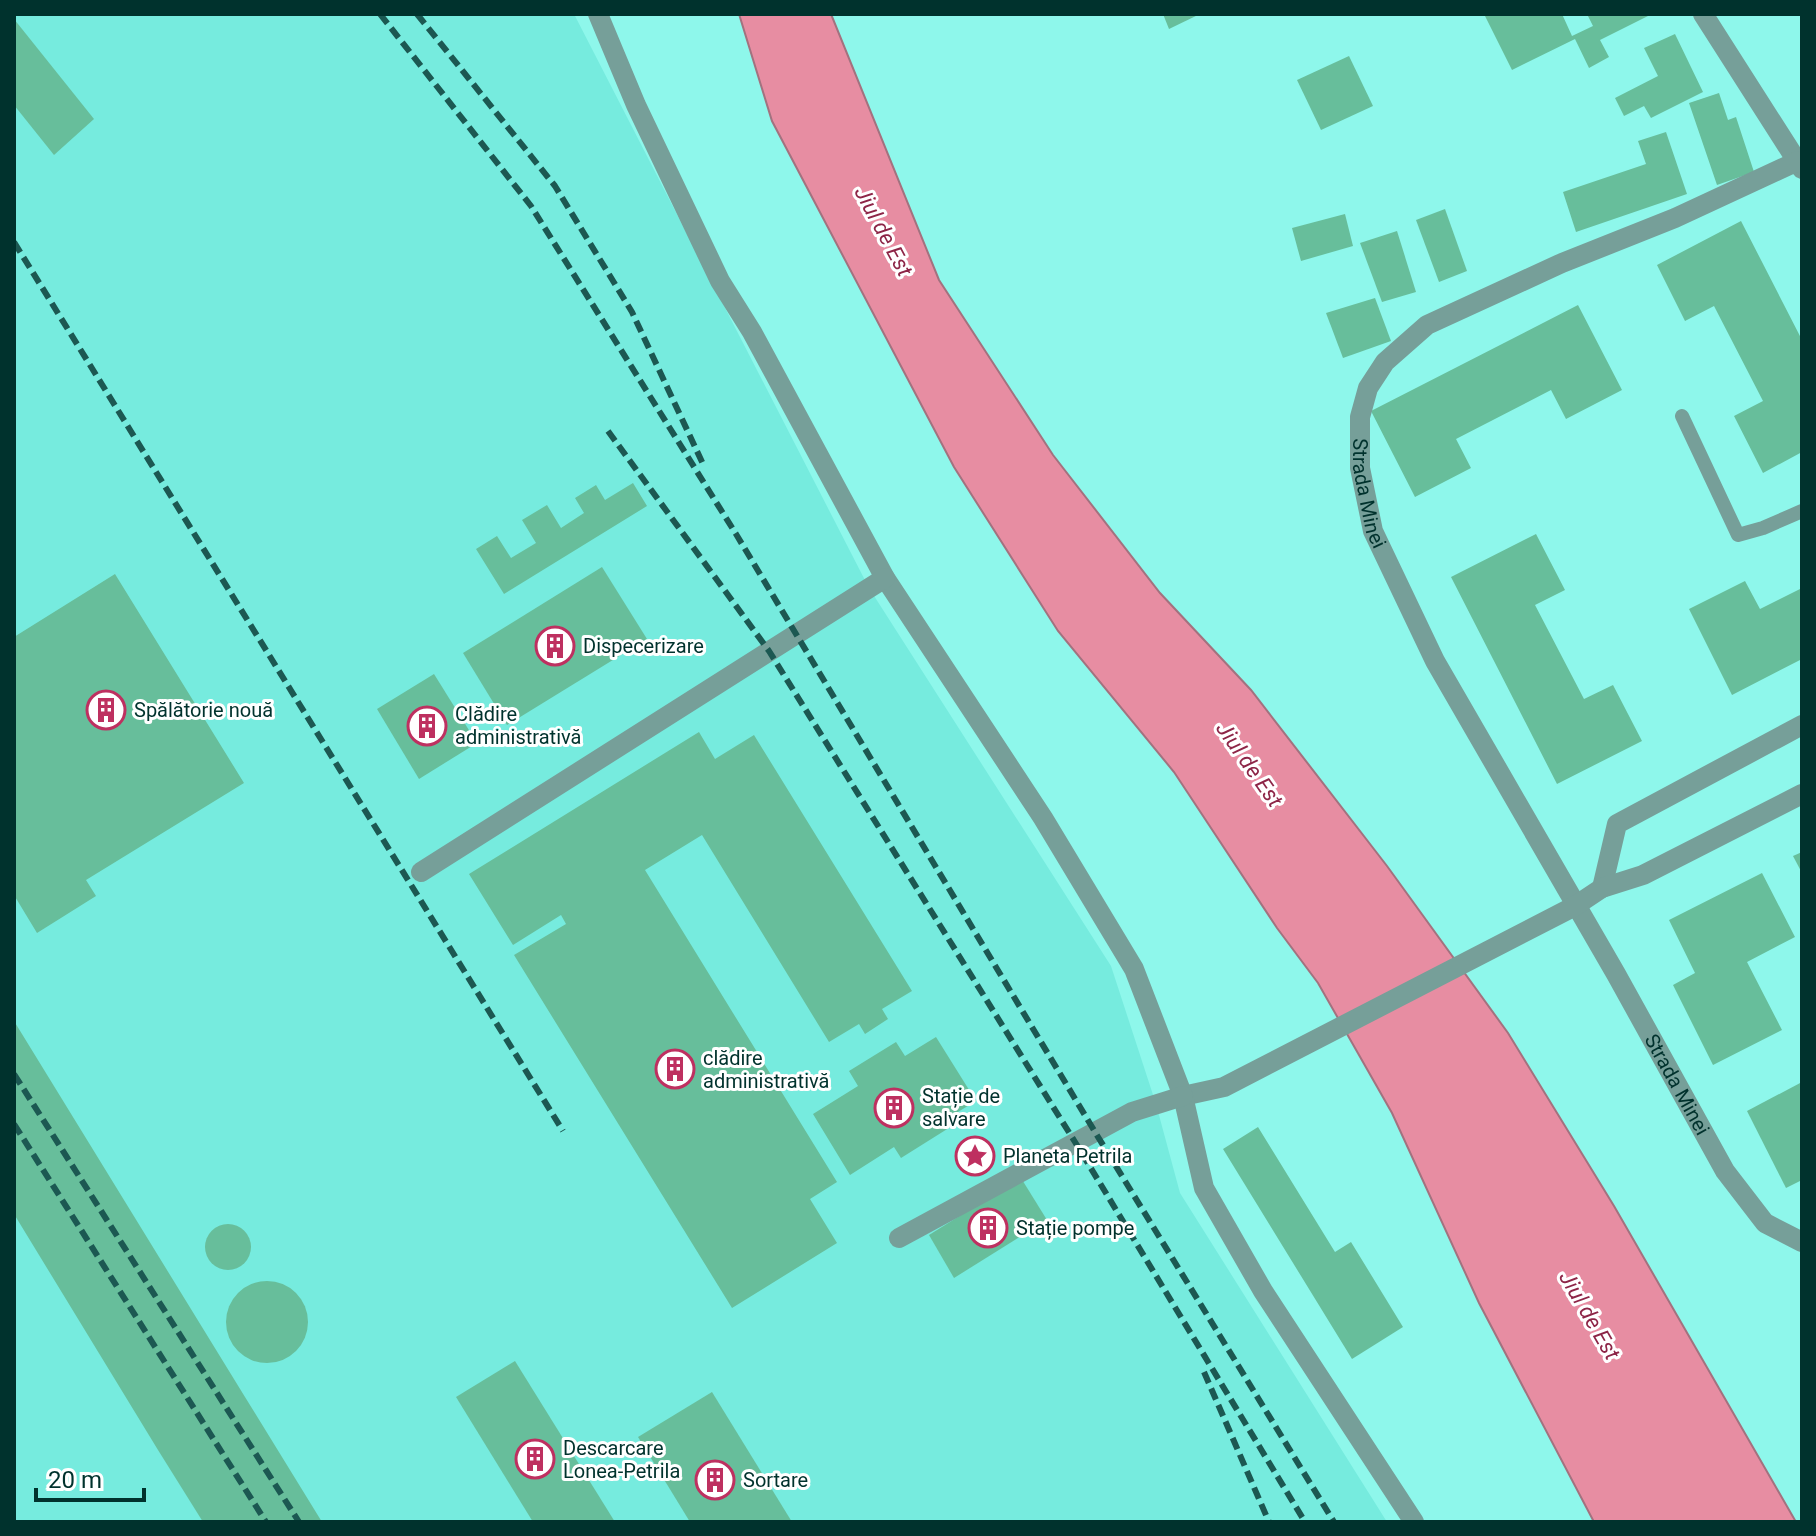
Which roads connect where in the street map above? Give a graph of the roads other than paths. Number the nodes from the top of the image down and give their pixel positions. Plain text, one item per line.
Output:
1 (598, 14) edge
2 (1703, 14) edge
3 (1800, 165) edge
4 (1682, 416) dead end
5 (1802, 511) edge
6 (885, 578) junction
7 (1802, 725) edge
8 (1802, 794) edge
9 (421, 872) dead end
10 (1602, 888) junction
11 (1575, 906) junction
12 (1183, 1096) junction
13 (899, 1238) dead end
14 (1802, 1242) edge
15 (1414, 1522) edge

1 - 6 street
2 - 3 street
3 - 11 street, Strada Minei
4 - 5 lane
6 - 9 street
6 - 12 street
7 - 10 street
8 - 10 street
10 - 11 street
11 - 12 street
11 - 14 street, Strada Minei
12 - 13 street
12 - 15 street

